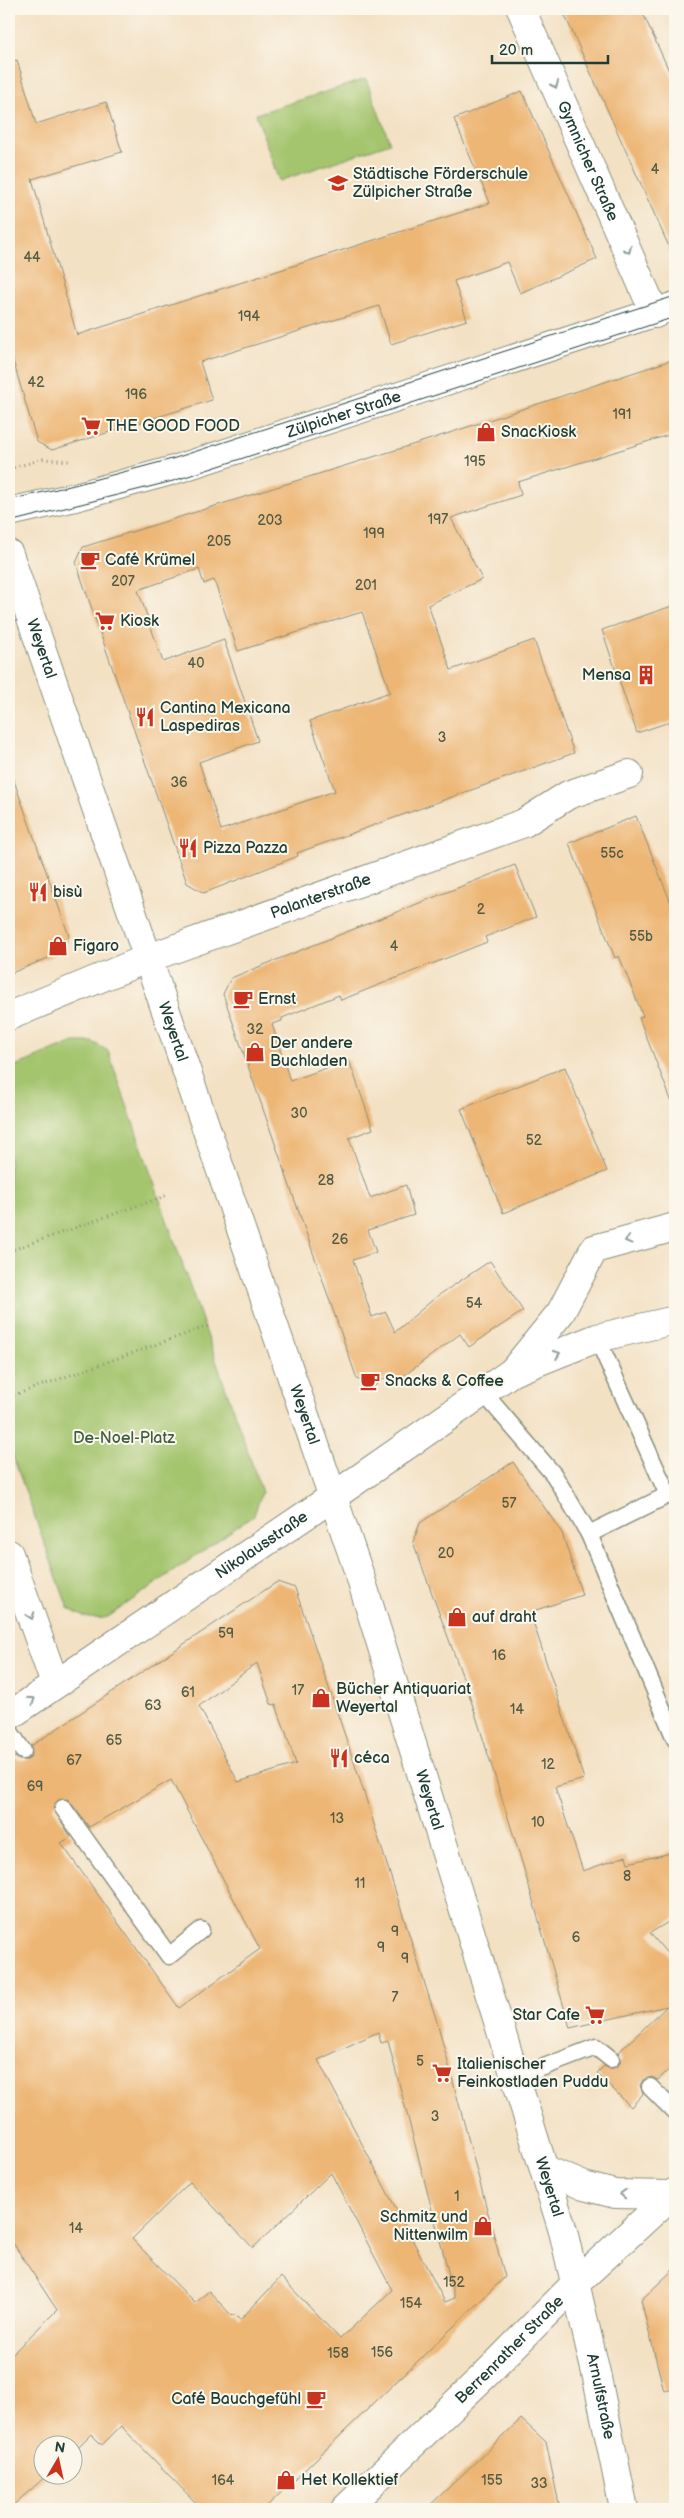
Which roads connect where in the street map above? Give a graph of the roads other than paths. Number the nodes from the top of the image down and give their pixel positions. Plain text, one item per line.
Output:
1 (521, 9) edge
2 (665, 310) edge
3 (9, 512) edge
4 (9, 554) edge
5 (629, 774) dead end
6 (146, 959) junction
7 (9, 1016) edge
8 (675, 1227) edge
9 (675, 1320) edge
10 (597, 1338) junction
11 (512, 1372) junction
12 (483, 1392) junction
13 (334, 1496) junction
14 (589, 1534) junction
15 (9, 1554) edge
16 (55, 1684) junction
17 (9, 1716) edge
18 (9, 1730) edge
19 (675, 1739) edge
20 (23, 1751) dead end
21 (63, 1808) dead end
22 (201, 1930) dead end
23 (612, 2059) dead end
24 (515, 2078) junction
25 (650, 2088) dead end
26 (675, 2112) edge
27 (544, 2169) junction
28 (673, 2194) edge
29 (576, 2283) junction
30 (345, 2509) edge
31 (624, 2509) edge

1 -> 2 street, Gymnicher Straße
2 - 3 street, Zülpicher Straße
4 - 6 street, Weyertal
5 - 6 street, Palanterstraße
6 - 7 street, Palanterstraße
6 - 13 street, Weyertal
8 -> 11 street, Nikolausstraße
9 - 10 street, Nikolausstraße
11 -> 10 street, Nikolausstraße
10 - 14 lane
11 - 12 street, Nikolausstraße
12 - 13 street, Nikolausstraße
12 - 14 lane
13 - 16 street, Nikolausstraße
13 - 24 street, Weyertal
14 - 19 lane
15 -> 16 street
17 -> 16 street, Nikolausstraße
18 - 20 lane
21 - 22 lane
23 - 24 lane
24 - 27 street, Weyertal
25 - 26 lane
28 -> 27 street
27 - 29 street, Weyertal
28 - 29 street, Berrenrather Straße
29 - 30 street, Berrenrather Straße
29 - 31 street, Arnulfstraße

